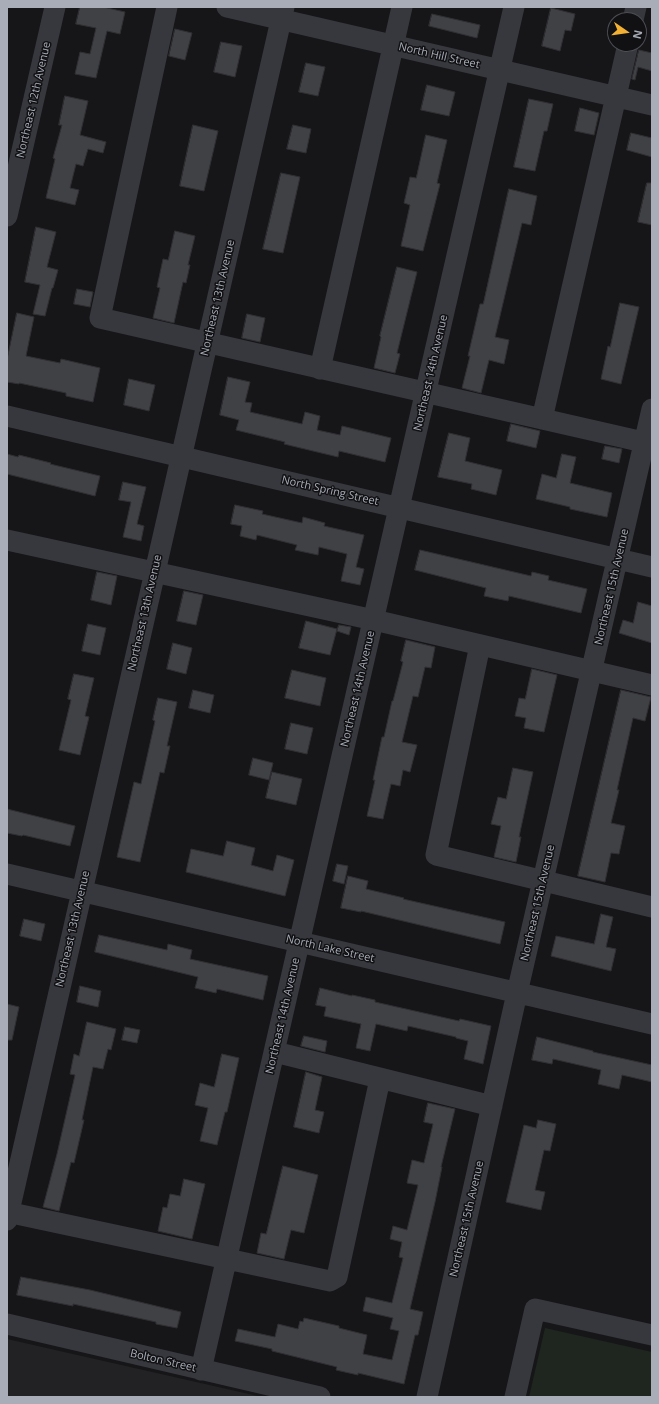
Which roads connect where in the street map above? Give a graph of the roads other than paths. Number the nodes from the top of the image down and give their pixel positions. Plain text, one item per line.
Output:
1 (55, 7) edge
2 (167, 7) edge
3 (227, 7) edge
4 (402, 7) edge
5 (514, 7) edge
6 (282, 13) edge
7 (392, 46) junction
8 (626, 52) edge
9 (500, 70) junction
10 (615, 97) junction
11 (652, 105) edge
12 (7, 216) edge
13 (208, 342) junction
14 (320, 369) junction
15 (426, 392) junction
16 (652, 410) edge
17 (7, 416) edge
18 (542, 419) junction
19 (648, 443) edge
20 (181, 456) junction
21 (400, 507) junction
22 (7, 540) edge
23 (618, 559) junction
24 (652, 567) edge
25 (154, 572) junction
26 (374, 620) junction
27 (480, 645) junction
28 (592, 672) junction
29 (652, 685) edge
30 (7, 874) edge
31 (544, 881) junction
32 (81, 892) junction
33 (652, 907) edge
34 (301, 942) junction
35 (517, 994) junction
36 (652, 1024) edge
37 (275, 1052) junction
38 (380, 1078) junction
39 (492, 1106) junction
40 (8, 1215) edge
41 (227, 1259) junction
42 (7, 1324) edge
43 (652, 1335) edge
44 (201, 1370) junction
45 (320, 1397) edge
46 (427, 1397) edge
47 (515, 1397) edge

1 - 12 street, Northeast 12th Avenue
2 - 13 street
3 - 6 street, North Hill Street
4 - 7 street
5 - 9 street, Northeast 14th Avenue
6 - 7 street, North Hill Street
6 - 13 street, Northeast 13th Avenue
7 - 9 street, North Hill Street
7 - 14 street
8 - 10 street
9 - 10 street, North Hill Street
9 - 15 street, Northeast 14th Avenue
10 - 11 street, North Hill Street
10 - 18 street
13 - 14 street
13 - 20 street, Northeast 13th Avenue
14 - 15 street
15 - 18 street
15 - 21 street, Northeast 14th Avenue
16 - 19 street, Northeast 15th Avenue
17 - 20 street, North Spring Street
18 - 19 street
19 - 23 street, Northeast 15th Avenue
20 - 21 street, North Spring Street
20 - 25 street, Northeast 13th Avenue
21 - 23 street, North Spring Street
21 - 26 street, Northeast 14th Avenue
22 - 25 street
23 - 24 street, North Spring Street
23 - 28 street, Northeast 15th Avenue
25 - 26 street
25 - 32 street, Northeast 13th Avenue
26 - 27 street
26 - 34 street, Northeast 14th Avenue
27 - 28 street
27 - 31 street
28 - 29 street
28 - 31 street, Northeast 15th Avenue
30 - 32 street, North Lake Street
31 - 33 street
31 - 35 street, Northeast 15th Avenue
32 - 34 street, North Lake Street
32 - 40 street, Northeast 13th Avenue
34 - 35 street, North Lake Street
34 - 37 street, Northeast 14th Avenue
35 - 36 street, North Lake Street
35 - 39 street, Northeast 15th Avenue
37 - 38 street
37 - 41 street, Northeast 14th Avenue
38 - 39 street
38 - 41 street
39 - 46 street, Northeast 15th Avenue
40 - 41 street
41 - 44 street, Northeast 14th Avenue
42 - 44 street, Bolton Street
43 - 47 street
44 - 45 street, Bolton Street

